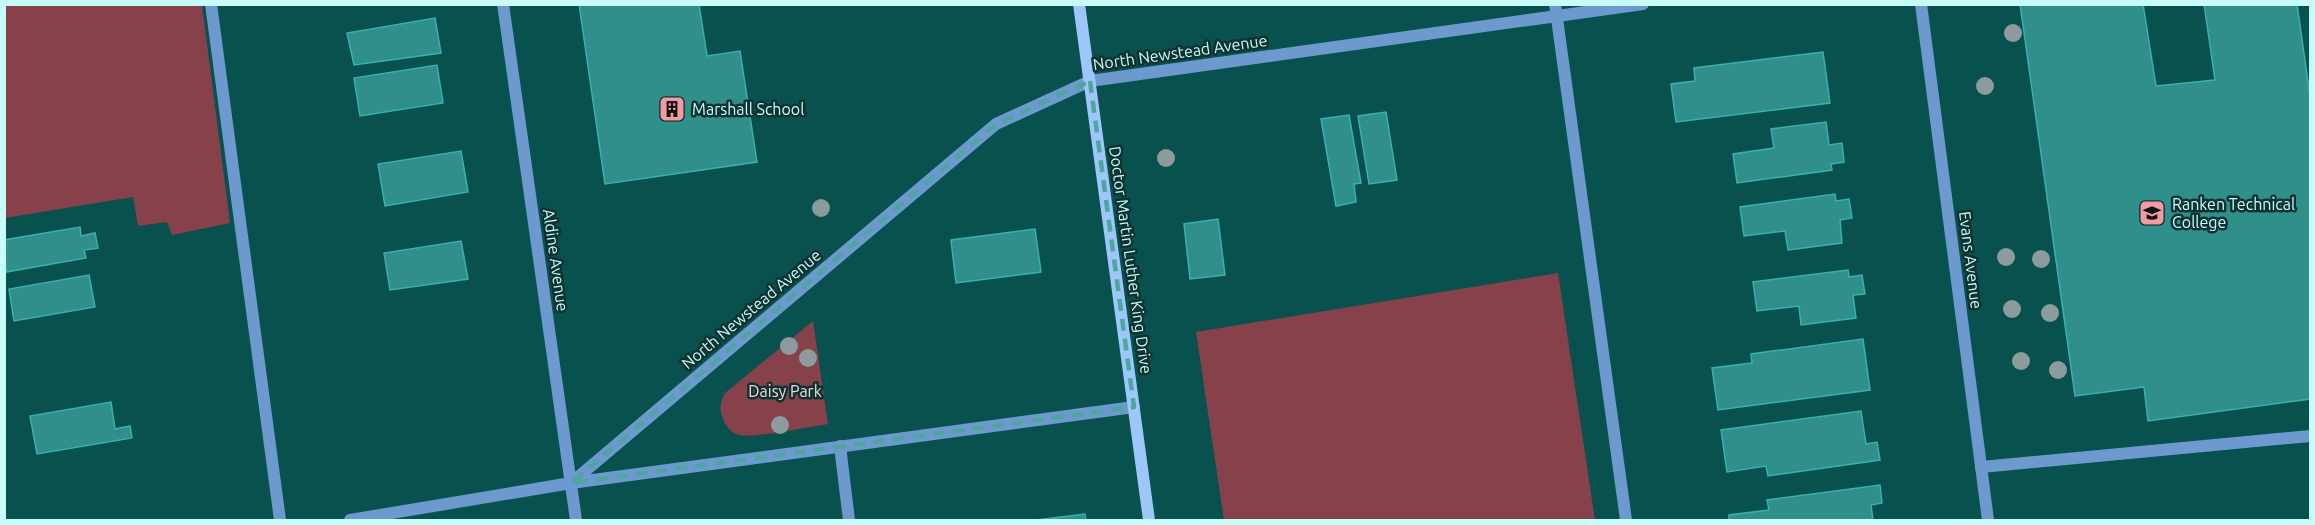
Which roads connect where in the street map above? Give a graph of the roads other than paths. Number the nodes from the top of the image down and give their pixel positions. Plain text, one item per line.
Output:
1 (211, 4) edge
2 (502, 4) edge
3 (1079, 4) edge
4 (1643, 4) edge
5 (1922, 4) edge
6 (1555, 10) edge
7 (1090, 81) junction
8 (1134, 406) junction
9 (2310, 436) edge
10 (840, 446) junction
11 (1981, 467) junction
12 (571, 483) junction
13 (280, 520) edge
14 (350, 520) edge
15 (576, 520) edge
16 (849, 520) edge
17 (1149, 520) edge
18 (1626, 520) edge
19 (1988, 520) edge

1 - 13 street
2 - 12 street, Aldine Avenue
3 - 7 main road, Doctor Martin Luther King Drive
4 - 6 street, North Newstead Avenue
5 - 11 street, Evans Avenue
6 - 7 street, North Newstead Avenue
6 - 18 street
7 - 8 main road, Doctor Martin Luther King Drive
7 - 12 street, North Newstead Avenue
8 - 10 street
8 - 17 main road, Doctor Martin Luther King Drive
9 - 11 street
10 - 12 street
10 - 16 street
11 - 19 street, Evans Avenue
12 - 14 street
12 - 15 street, Aldine Avenue

